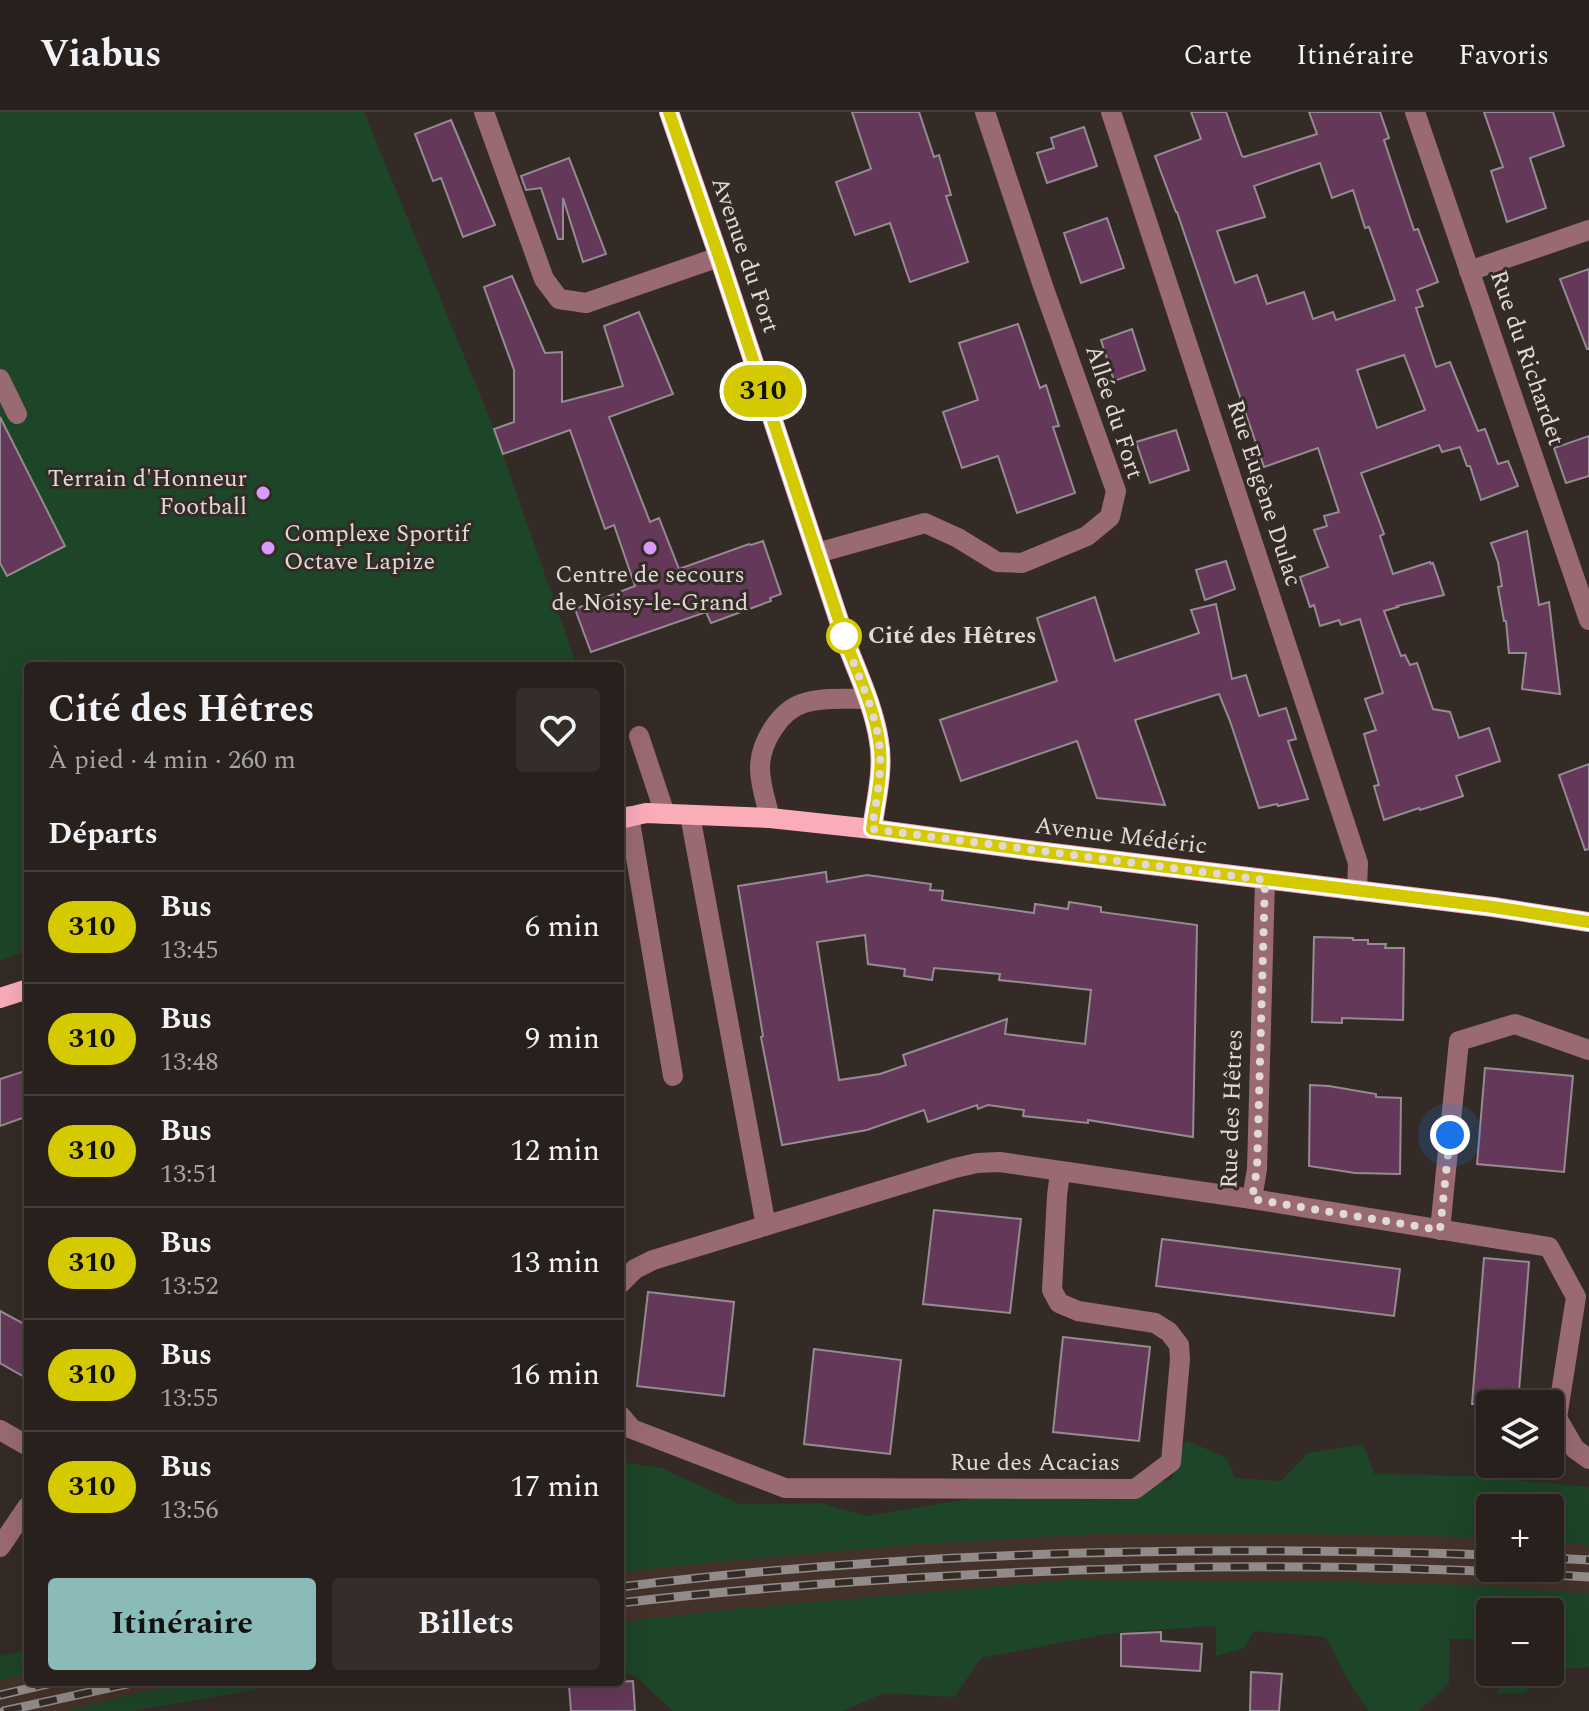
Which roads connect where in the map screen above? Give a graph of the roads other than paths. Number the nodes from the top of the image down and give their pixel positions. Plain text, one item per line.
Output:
1 (484, 112) edge
2 (669, 112) edge
3 (985, 112) edge
4 (1111, 112) edge
5 (1415, 112) edge
6 (1589, 230) edge
7 (719, 257) junction
8 (1469, 271) junction
9 (0, 379) edge
10 (17, 414) dead end
11 (817, 553) junction
12 (1589, 620) edge
13 (868, 699) junction
14 (639, 736) dead end
15 (640, 815) edge
16 (690, 815) junction
17 (770, 818) junction
18 (872, 829) junction
19 (1265, 880) junction
20 (1357, 891) junction
21 (1589, 922) edge
22 (24, 990) edge
23 (0, 998) edge
24 (1589, 1050) edge
25 (673, 1076) dead end
26 (1060, 1172) junction
27 (1252, 1199) junction
28 (766, 1226) junction
29 (1440, 1230) junction
30 (624, 1280) edge
31 (624, 1420) edge
32 (0, 1430) edge
33 (24, 1444) edge
34 (1589, 1459) edge
35 (24, 1512) edge
36 (0, 1547) edge

1 - 7 street
2 - 7 main road, Avenue du Fort
3 - 11 street, Allée du Fort
4 - 20 street, Rue Eugène Dulac
5 - 8 street, Rue du Richardet
6 - 8 street
7 - 11 main road, Avenue du Fort
8 - 12 street, Rue du Richardet
9 - 10 street
11 - 13 main road, Avenue du Fort
13 - 17 street
13 - 18 main road, Avenue du Fort
14 - 15 street
15 - 16 main road, Avenue Médéric
15 - 25 street
16 - 17 main road, Avenue Médéric
16 - 28 street
17 - 18 main road, Avenue Médéric
18 - 19 main road, Avenue Médéric
19 - 20 main road, Avenue Médéric
19 - 27 street, Rue des Hêtres
20 - 21 main road, Avenue Médéric
22 - 23 main road
24 - 29 street
26 - 27 street
26 - 28 street
26 - 31 street, Rue des Acacias
27 - 29 street, Rue des Hêtres
28 - 30 street
29 - 34 street, Rue des Hêtres
32 - 33 street
35 - 36 street

